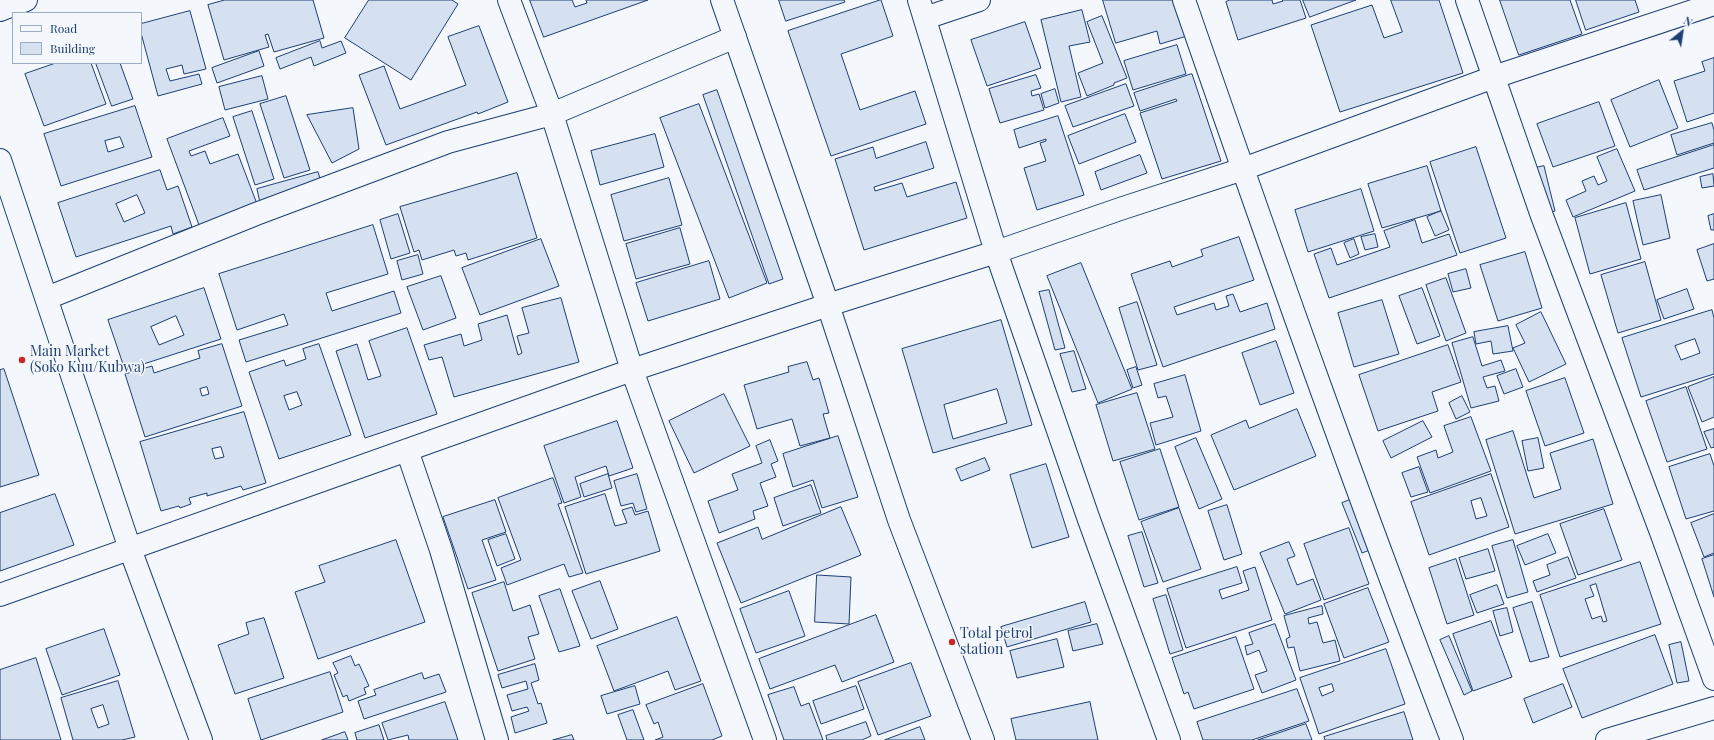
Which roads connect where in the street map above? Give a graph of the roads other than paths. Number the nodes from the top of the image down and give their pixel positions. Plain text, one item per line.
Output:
1 (26, 0) edge
2 (509, 0) edge
3 (722, 0) edge
4 (979, 0) edge
5 (1184, 0) edge
6 (1467, 0) edge
7 (1714, 4) edge
8 (922, 9) edge
9 (0, 10) edge
10 (735, 37) junction
11 (1494, 77) junction
12 (552, 114) junction
13 (0, 160) edge
14 (1243, 169) junction
15 (996, 252) junction
16 (47, 298) junction
17 (828, 305) junction
18 (632, 370) junction
19 (407, 450) junction
20 (130, 549) junction
21 (0, 595) edge
22 (1714, 679) edge
23 (1714, 708) edge
24 (201, 740) edge
25 (497, 740) edge
26 (765, 740) edge
27 (982, 740) edge
28 (1169, 740) edge
29 (1452, 740) edge
30 (1607, 740) edge

1 - 9 main road
2 - 12 main road
3 - 10 main road
4 - 8 main road
5 - 14 main road
6 - 11 main road
7 - 11 main road
8 - 15 main road
10 - 12 main road
10 - 17 main road
11 - 14 main road
11 - 22 main road
12 - 16 main road
12 - 18 main road
13 - 16 main road
14 - 15 main road
14 - 29 main road
15 - 17 main road
15 - 28 main road
16 - 20 main road
17 - 18 main road
17 - 27 main road
18 - 19 main road
18 - 26 main road
19 - 20 main road
19 - 25 main road
20 - 21 main road
20 - 24 main road
23 - 30 main road

